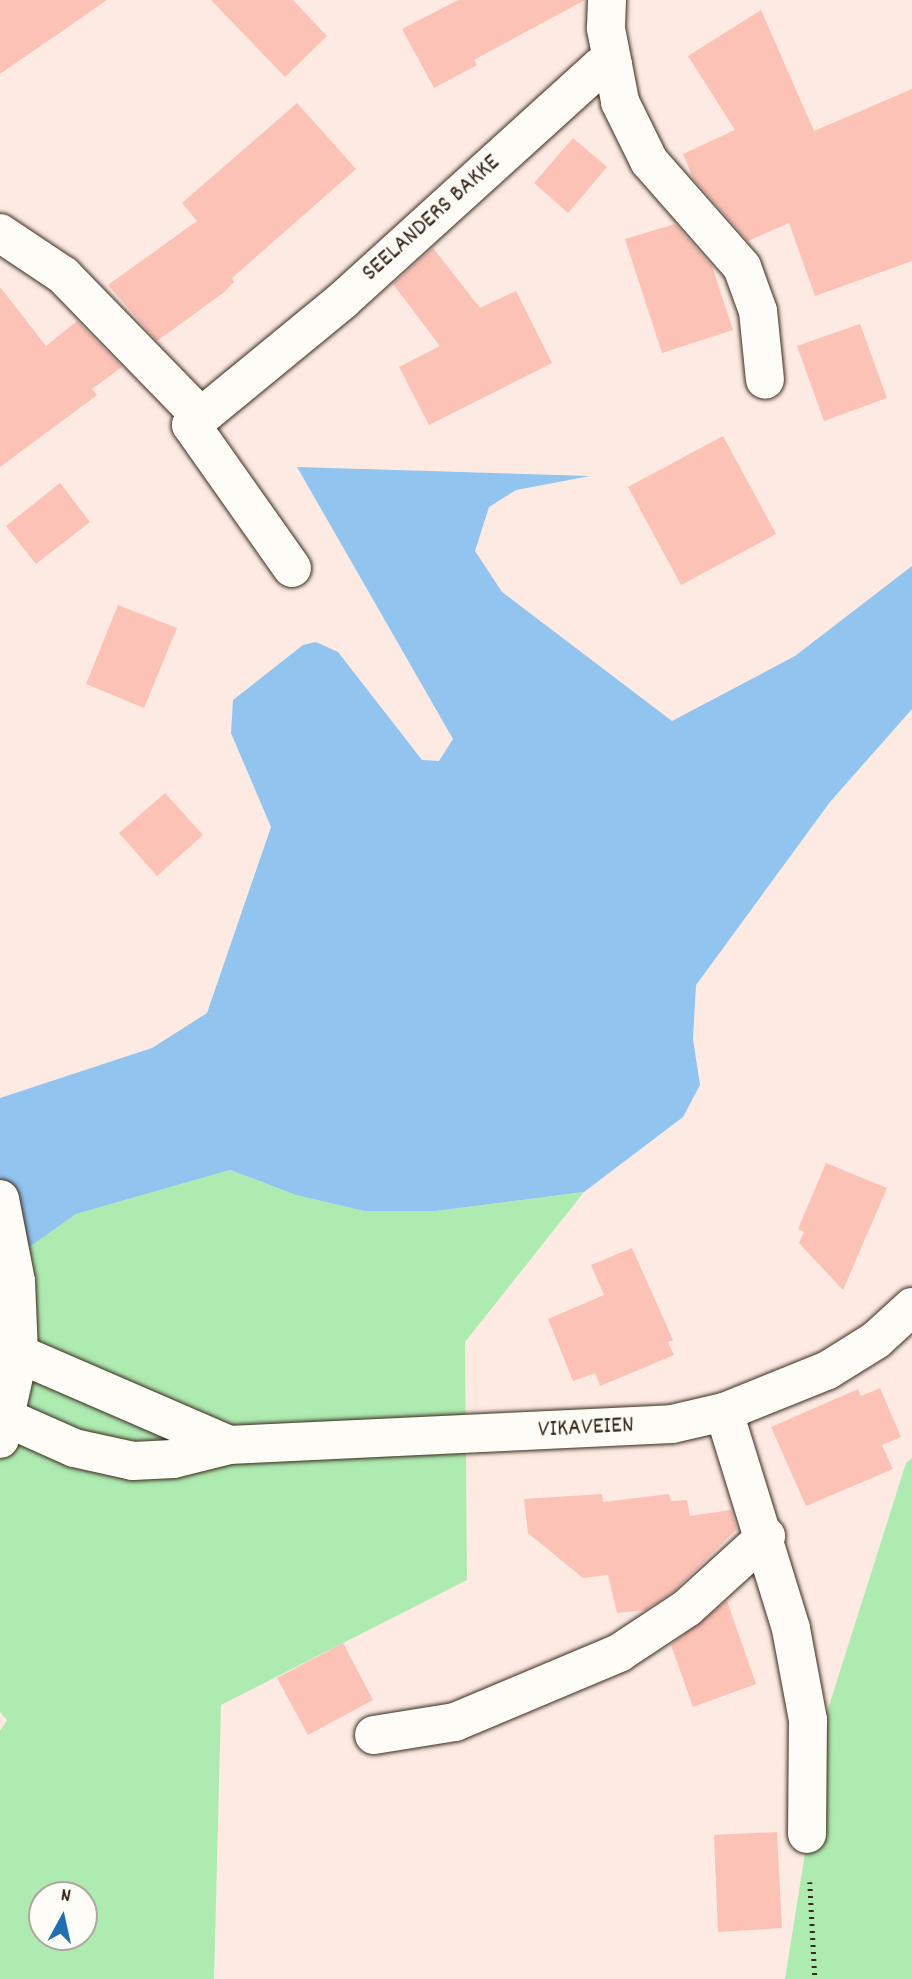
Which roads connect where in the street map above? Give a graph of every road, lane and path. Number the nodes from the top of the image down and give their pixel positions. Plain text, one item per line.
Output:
1 (607, 0) edge
2 (613, 65) junction
3 (0, 233) edge
4 (765, 380) dead end
5 (200, 416) junction
6 (292, 568) dead end
7 (0, 1199) edge
8 (912, 1307) edge
9 (9, 1356) edge
10 (724, 1412) junction
11 (3, 1425) edge
12 (229, 1445) junction
13 (766, 1536) junction
14 (374, 1735) dead end
15 (807, 1834) joint
16 (815, 1979) edge

1 - 2 street
2 - 4 street
2 - 5 street, SEELANDERS BAKKE
3 - 5 street
5 - 6 street
7 - 9 street
8 - 10 street, VIKAVEIEN
9 - 11 street
9 - 12 street, VIKAVEIEN
10 - 12 street, VIKAVEIEN
10 - 13 street
11 - 12 street, VIKAVEIEN
13 - 14 street
13 - 15 street
15 - 16 path

